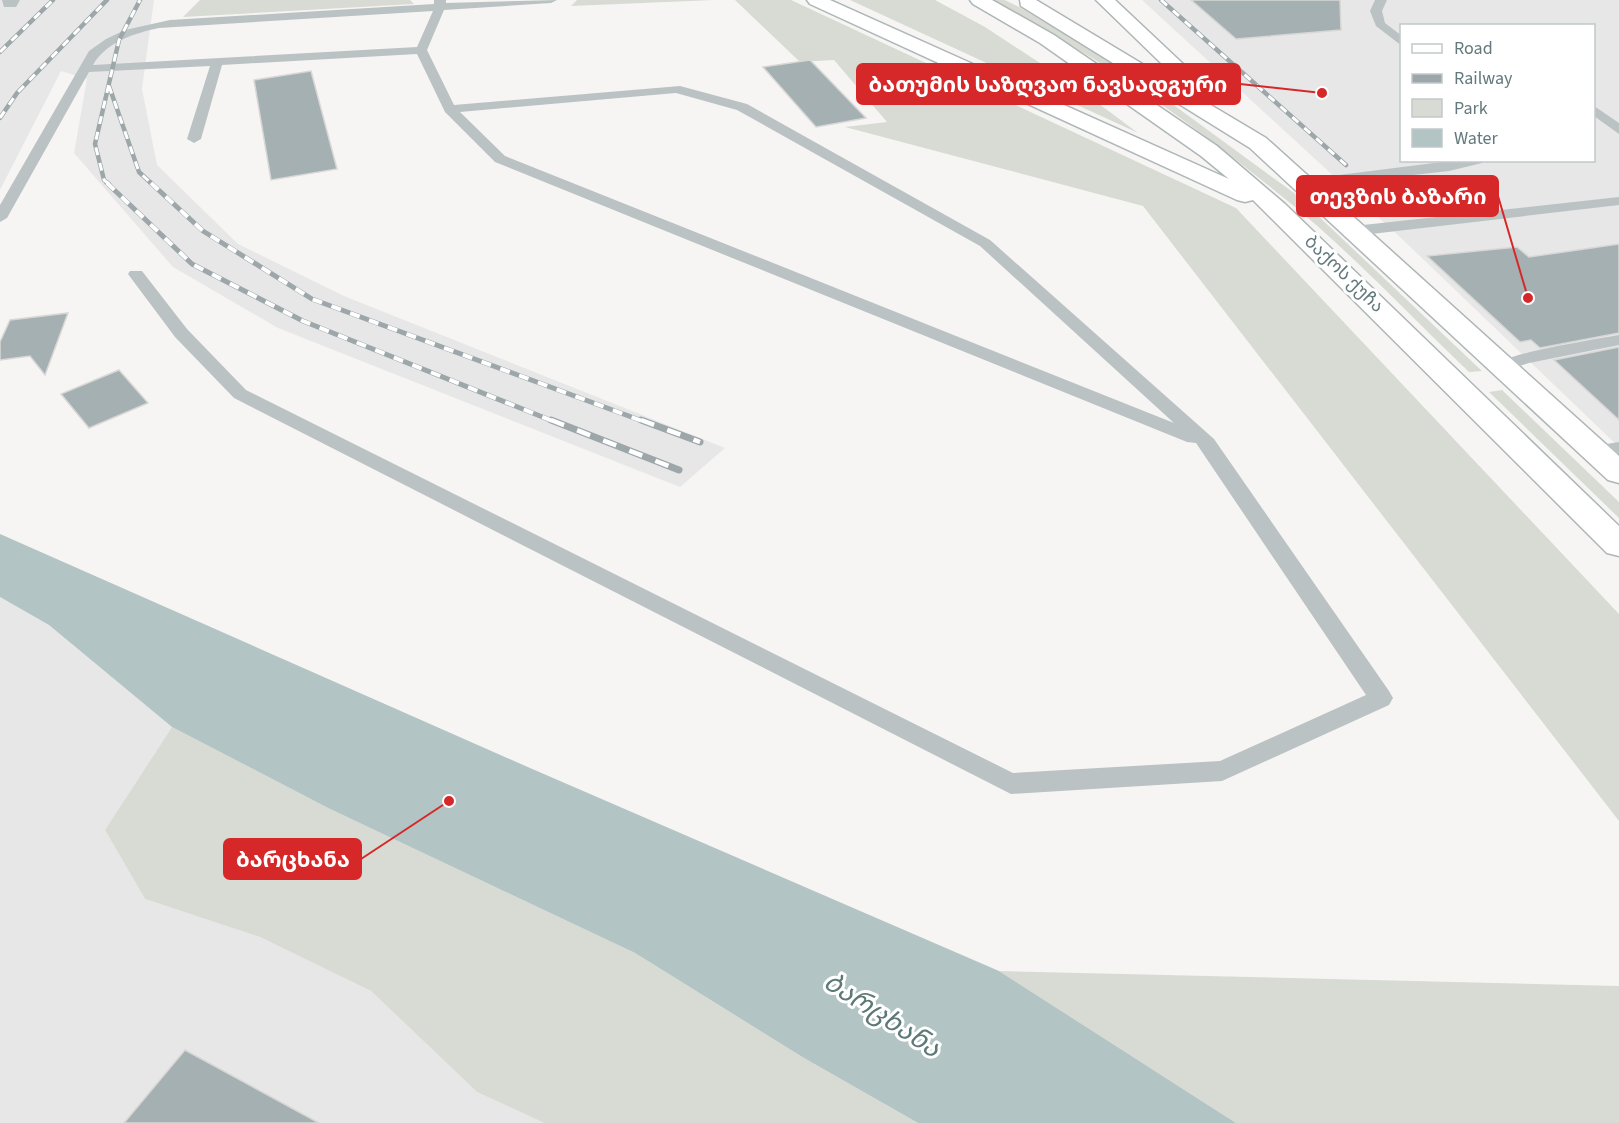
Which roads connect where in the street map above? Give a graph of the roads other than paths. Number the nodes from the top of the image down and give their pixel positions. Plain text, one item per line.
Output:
1 (551, 0) edge
2 (816, 0) edge
3 (979, 0) edge
4 (1023, 0) edge
5 (1105, 0) edge
6 (1382, 0) edge
7 (440, 4) edge
8 (1400, 42) edge
9 (421, 50) junction
10 (218, 62) junction
11 (85, 69) junction
12 (450, 109) junction
13 (1595, 112) edge
14 (1619, 130) edge
15 (194, 139) dead end
16 (1258, 143) junction
17 (1469, 162) edge
18 (1310, 190) junction
19 (1619, 201) edge
20 (1277, 209) junction
21 (0, 218) edge
22 (1354, 231) junction
23 (136, 274) dead end
24 (1619, 340) edge
25 (1503, 366) junction
26 (1207, 443) junction
27 (1607, 449) edge
28 (1619, 473) edge
29 (1619, 545) edge

1 - 7 lane
2 - 20 main road
3 - 20 main road, ბაქოს ქუჩა
4 - 16 main road, ბაქოს ქუჩა
5 - 16 main road
6 - 8 lane
7 - 9 lane
7 - 11 lane
9 - 10 lane
9 - 12 lane
10 - 11 lane
10 - 15 lane
11 - 21 lane
12 - 26 lane
12 - 26 lane
13 - 14 lane
16 - 18 main road, ბაქოს ქუჩა
17 - 18 lane
18 - 22 main road, ბაქოს ქუჩა
19 - 22 lane
20 - 29 main road, ბაქოს ქუჩა
22 - 25 main road, ბაქოს ქუჩა
23 - 26 lane
24 - 25 lane
25 - 27 main road, ბაქოს ქუჩა
27 - 28 main road, ბაქოს ქუჩა

